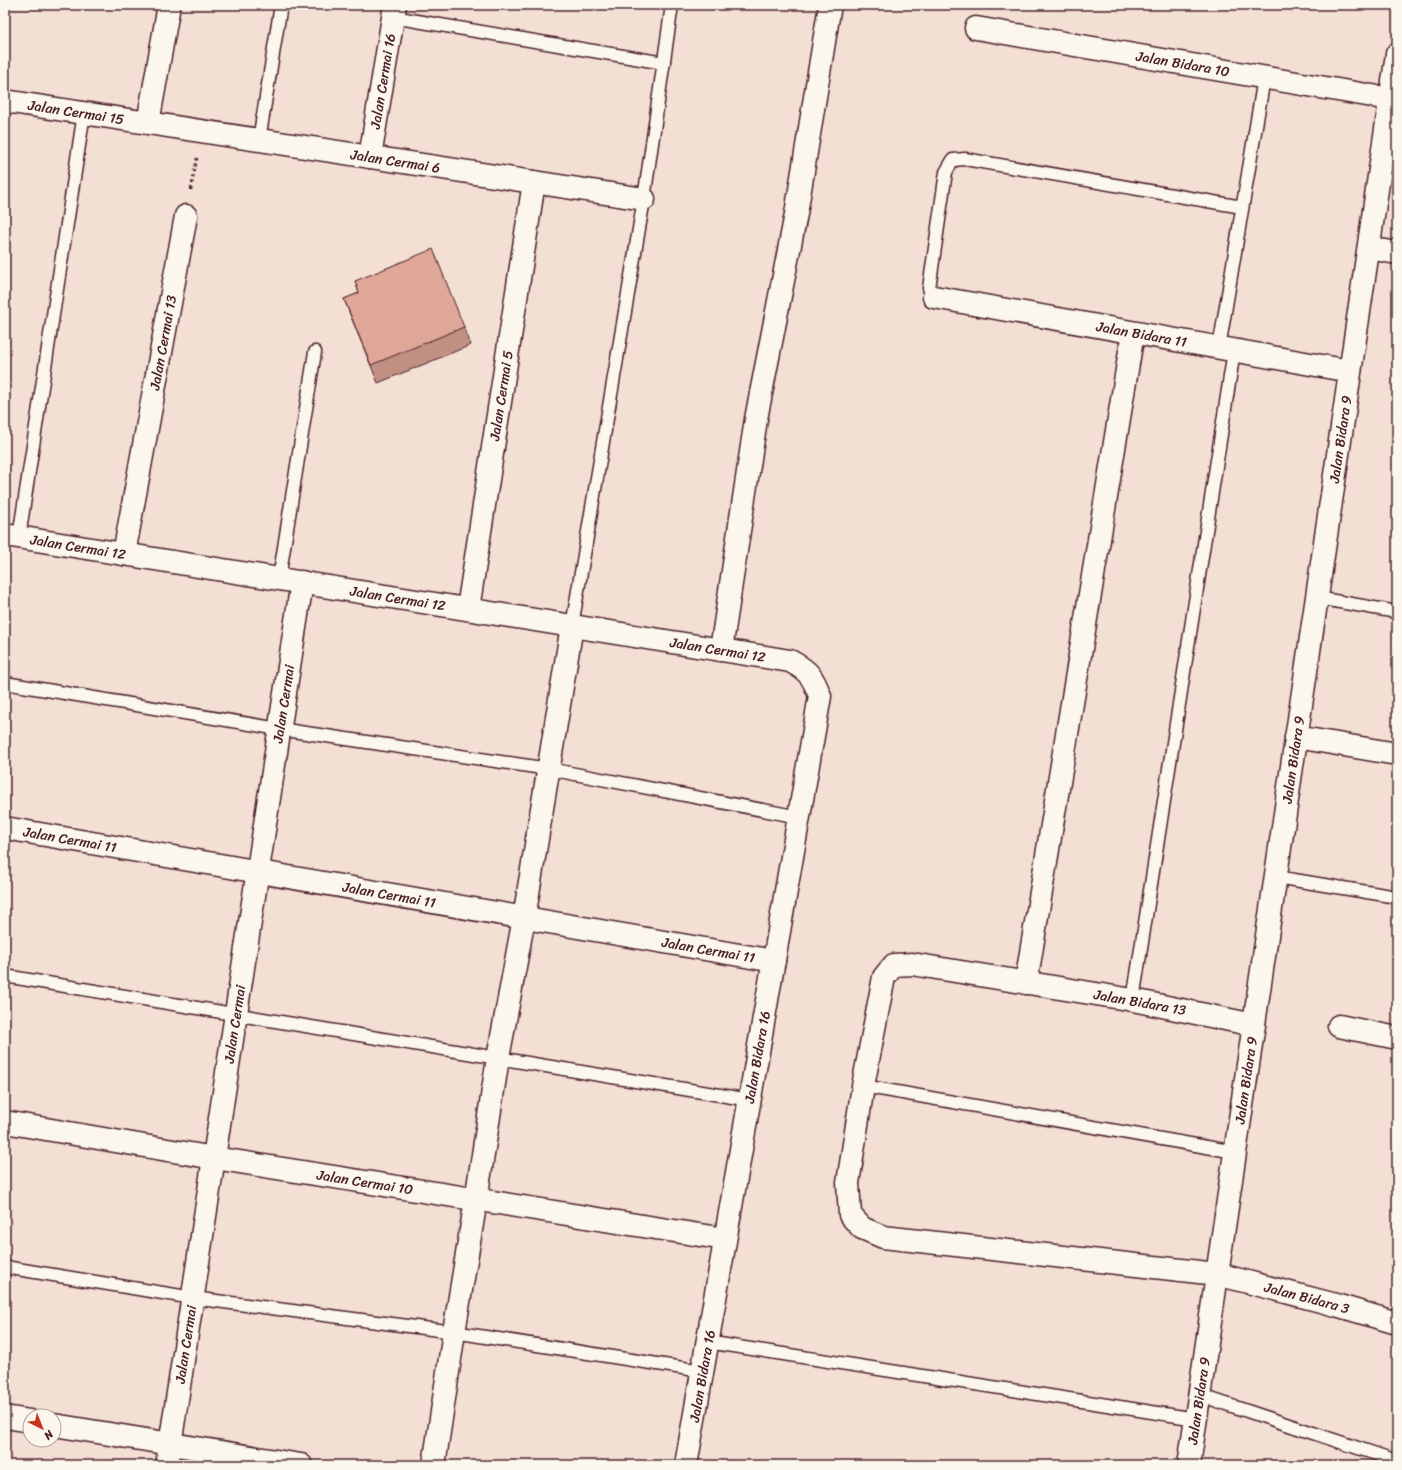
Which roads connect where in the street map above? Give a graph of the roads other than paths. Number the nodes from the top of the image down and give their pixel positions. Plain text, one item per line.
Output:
1 (170, 5) edge
2 (281, 5) edge
3 (672, 5) edge
4 (830, 5) edge
5 (394, 11) edge
6 (976, 28) dead end
7 (1397, 54) edge
8 (664, 63) junction
9 (1264, 78) junction
10 (1390, 99) junction
11 (5, 101) edge
12 (84, 113) junction
13 (148, 123) junction
14 (259, 140) junction
15 (370, 157) junction
16 (534, 182) junction
17 (644, 199) junction
18 (1242, 207) junction
19 (186, 216) road end
20 (1369, 248) junction
21 (1397, 253) edge
22 (934, 297) joint
23 (1133, 333) junction
24 (1226, 349) junction
25 (315, 352) dead end
26 (1350, 371) junction
27 (12, 536) edge
28 (124, 554) junction
29 (279, 579) junction
30 (302, 582) junction
31 (1317, 598) junction
32 (468, 609) junction
33 (1397, 612) edge
34 (572, 626) junction
35 (721, 650) junction
36 (790, 661) joint
37 (5, 683) edge
38 (279, 729) junction
39 (1296, 737) junction
40 (1397, 754) edge
41 (549, 769) junction
42 (799, 817) junction
43 (5, 828) edge
44 (258, 872) junction
45 (1276, 877) junction
46 (1397, 897) edge
47 (524, 918) junction
48 (774, 961) junction
49 (5, 976) edge
50 (1026, 983) junction
51 (1133, 1000) junction
52 (236, 1015) junction
53 (1254, 1025) junction
54 (1339, 1026) dead end
55 (1397, 1038) edge
56 (498, 1058) junction
57 (863, 1086) junction
58 (750, 1100) junction
59 (5, 1122) edge
60 (1235, 1152) junction
61 (214, 1158) junction
62 (476, 1200) junction
63 (726, 1239) junction
64 (5, 1267) edge
65 (1217, 1274) junction
66 (193, 1298) junction
67 (1397, 1323) edge
68 (454, 1332) junction
69 (707, 1342) junction
70 (702, 1372) junction
71 (1199, 1395) junction
72 (5, 1417) edge
73 (1196, 1419) junction
74 (22, 1420) edge
75 (62, 1427) edge
76 (169, 1454) edge
77 (1397, 1461) edge
78 (301, 1465) edge
79 (434, 1465) edge
80 (686, 1465) edge
81 (1189, 1465) edge

1 - 13 street
2 - 14 lane
3 - 8 lane
4 - 35 street
5 - 8 lane
5 - 15 street, Jalan Cermai 16
6 - 9 street, Jalan Bidara 10
7 - 10 street, Jalan Bidara 9
8 - 17 lane
9 - 10 street, Jalan Bidara 10
9 - 18 lane
10 - 20 street, Jalan Bidara 9
11 - 12 street, Jalan Cermai 15
12 - 13 street, Jalan Cermai 15
12 - 27 lane
13 - 14 street, Jalan Cermai 6
14 - 15 street, Jalan Cermai 6
15 - 16 street, Jalan Cermai 6
16 - 17 street, Jalan Cermai 6
16 - 32 street, Jalan Cermai 5
17 - 34 lane
18 - 22 lane
18 - 24 lane
19 - 28 street, Jalan Cermai 13
20 - 21 street
20 - 26 street, Jalan Bidara 9
22 - 23 street, Jalan Bidara 11
23 - 24 street, Jalan Bidara 11
23 - 50 street
24 - 26 street, Jalan Bidara 11
24 - 51 lane
25 - 29 lane
26 - 31 street, Jalan Bidara 9
27 - 28 street, Jalan Cermai 12
28 - 29 street, Jalan Cermai 12
29 - 30 street, Jalan Cermai 12
30 - 32 street, Jalan Cermai 12
30 - 38 street, Jalan Cermai
31 - 33 lane
31 - 39 street, Jalan Bidara 9
32 - 34 street, Jalan Cermai 12
34 - 35 street, Jalan Cermai 12
34 - 41 street
35 - 36 street, Jalan Cermai 12
36 - 42 street, Jalan Bidara 16
37 - 38 lane
38 - 41 lane
38 - 44 street, Jalan Cermai
39 - 40 street
39 - 45 street, Jalan Bidara 9
41 - 42 lane
41 - 47 street
42 - 48 street, Jalan Bidara 16
43 - 44 street, Jalan Cermai 11
44 - 47 street, Jalan Cermai 11
44 - 52 street, Jalan Cermai
45 - 46 lane
45 - 53 street, Jalan Bidara 9
47 - 48 street, Jalan Cermai 11
47 - 56 street
48 - 58 street, Jalan Bidara 16
49 - 52 lane
50 - 51 street, Jalan Bidara 13
50 - 57 street, Jalan Bidara 13
51 - 53 street, Jalan Bidara 13
52 - 56 lane
52 - 61 street, Jalan Cermai
53 - 60 street, Jalan Bidara 9
54 - 55 street
56 - 58 lane
56 - 62 street
57 - 60 lane
57 - 65 street, Jalan Bidara 3
58 - 63 street, Jalan Bidara 16
59 - 61 street, Jalan Cermai 10
60 - 65 street, Jalan Bidara 9
61 - 62 street, Jalan Cermai 10
61 - 66 street, Jalan Cermai
62 - 63 street, Jalan Cermai 10
62 - 68 street
63 - 69 street, Jalan Bidara 16
64 - 66 lane
65 - 67 street, Jalan Bidara 3
65 - 71 street, Jalan Bidara 9
66 - 68 lane
66 - 76 street, Jalan Cermai
68 - 70 lane
68 - 79 street
69 - 70 street, Jalan Bidara 16
69 - 73 lane
70 - 80 street, Jalan Bidara 16
71 - 73 street, Jalan Bidara 9
71 - 77 lane
72 - 74 street
73 - 81 street, Jalan Bidara 9
75 - 76 street
76 - 78 street

